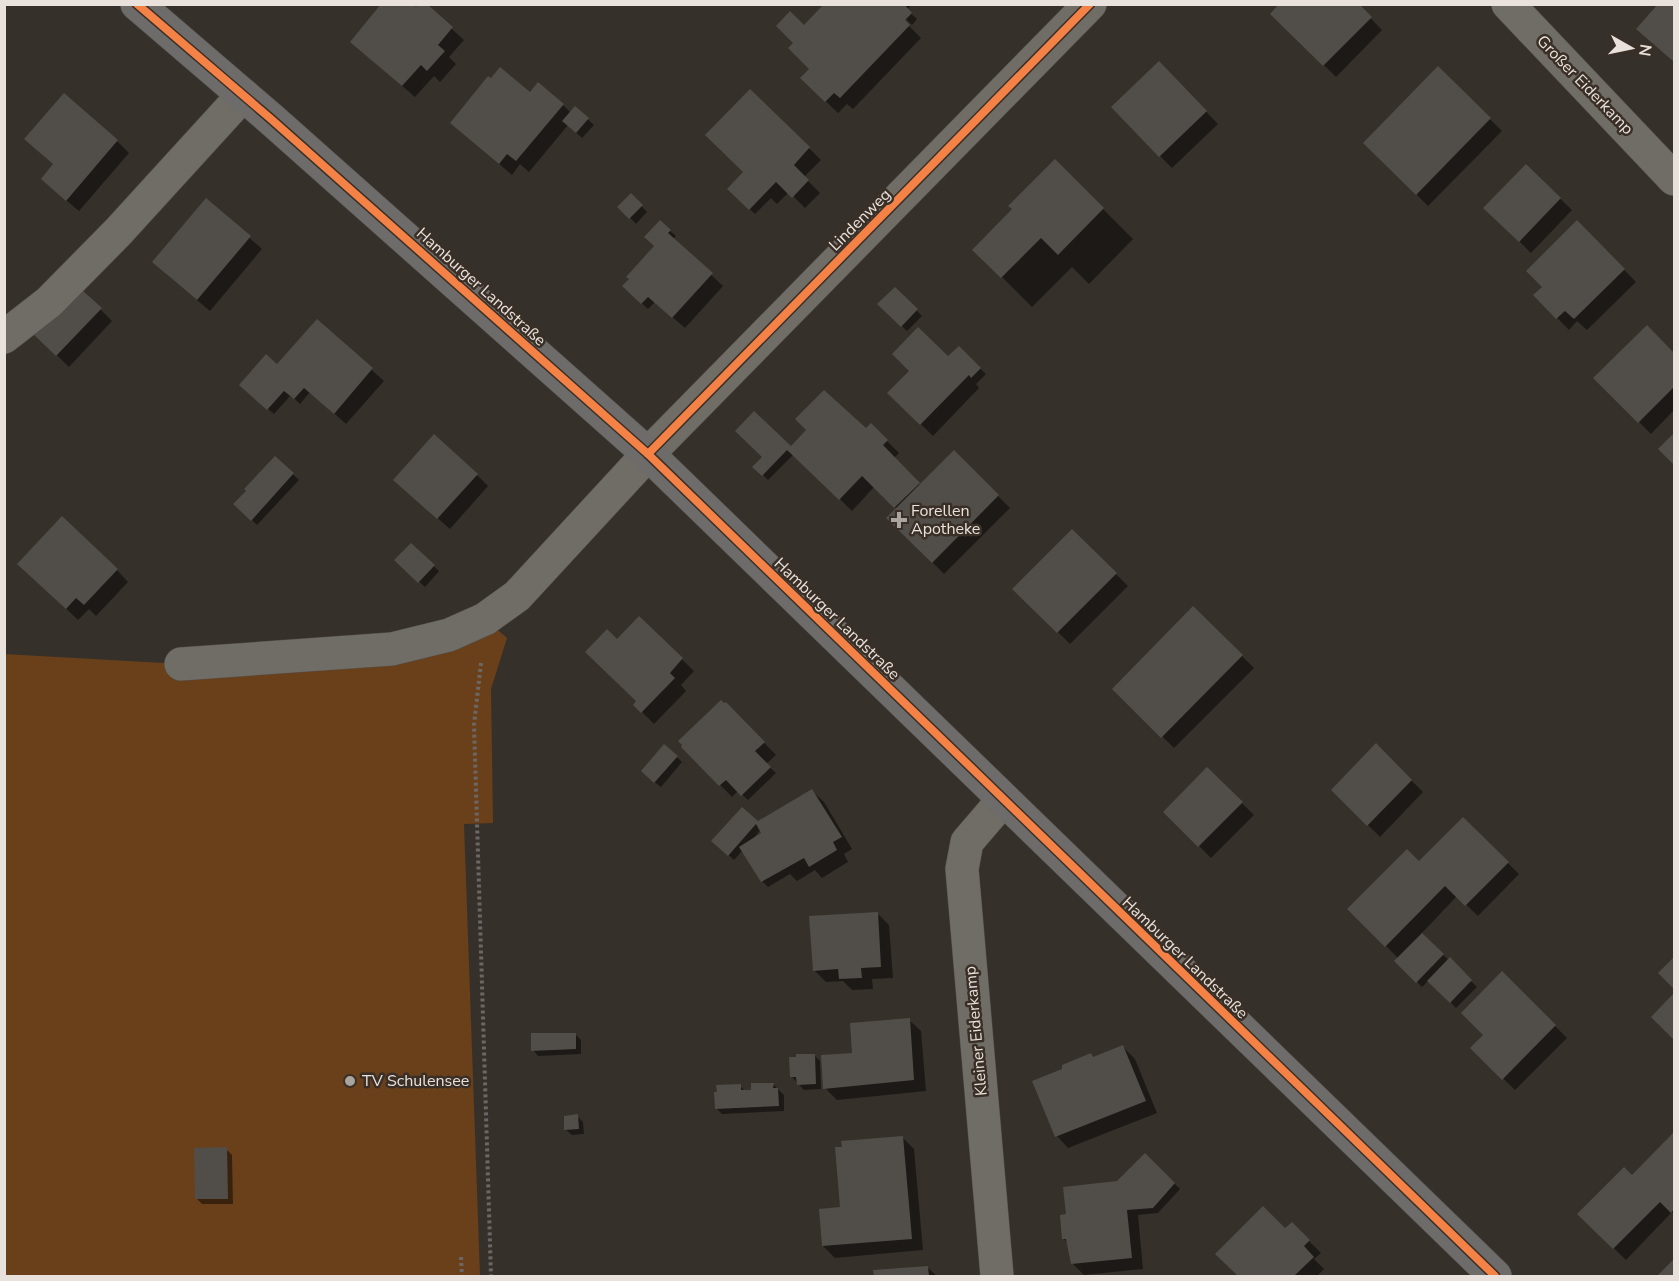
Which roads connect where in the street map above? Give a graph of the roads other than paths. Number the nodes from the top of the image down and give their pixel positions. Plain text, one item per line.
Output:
1 (137, 4) edge
2 (1090, 4) edge
3 (1508, 4) edge
4 (243, 95) junction
5 (1670, 166) edge
6 (4, 337) edge
7 (648, 454) junction
8 (181, 664) dead end
9 (1003, 800) junction
10 (997, 1276) edge
11 (1495, 1276) edge

1 - 4 main road, Hamburger Landstraße
2 - 7 street, Lindenweg
3 - 5 street, Großer Eiderkamp
4 - 6 street
4 - 7 main road, Hamburger Landstraße
7 - 8 street, Lindenweg
7 - 9 main road, Hamburger Landstraße
9 - 10 street, Kleiner Eiderkamp
9 - 11 main road, Hamburger Landstraße

